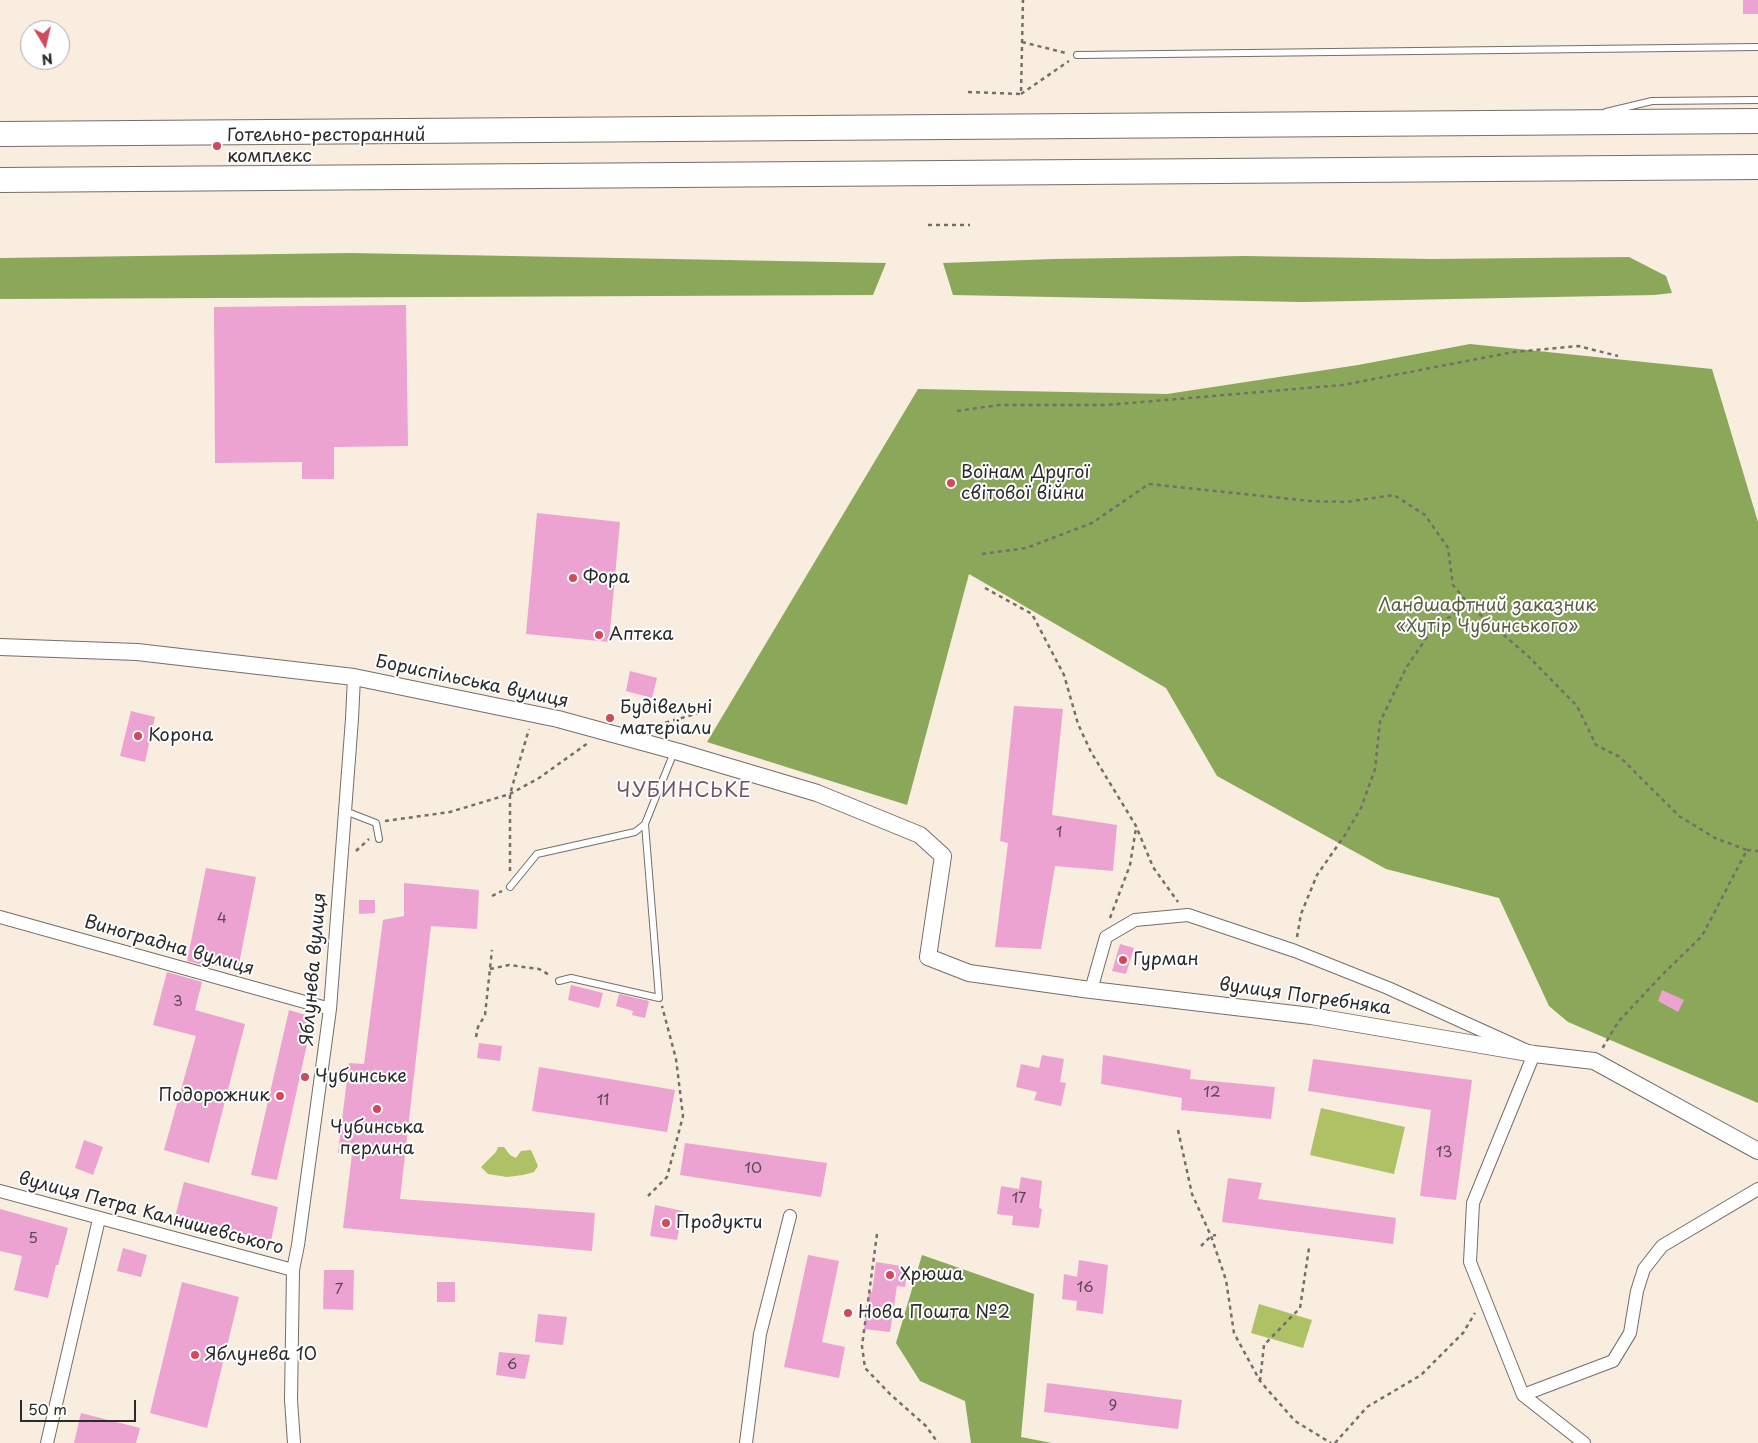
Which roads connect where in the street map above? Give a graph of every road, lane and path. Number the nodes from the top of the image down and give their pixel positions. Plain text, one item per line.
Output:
1 (1023, 0) edge
2 (1022, 42) junction
3 (1758, 47) edge
4 (1077, 55) junction
5 (968, 92) dead end
6 (1021, 94) junction
7 (1758, 100) edge
8 (1758, 121) edge
9 (1590, 122) junction
10 (0, 134) edge
11 (1758, 167) edge
12 (0, 180) edge
13 (970, 224) dead end
14 (928, 225) dead end
15 (1618, 356) dead end
16 (957, 411) dead end
17 (982, 554) dead end
18 (985, 588) dead end
19 (1470, 606) junction
20 (0, 647) edge
21 (354, 677) junction
22 (706, 711) dead end
23 (533, 714) junction
24 (611, 734) junction
25 (674, 751) junction
26 (510, 794) junction
27 (345, 811) junction
28 (376, 823) junction
29 (645, 824) junction
30 (1136, 826) junction
31 (378, 831) junction
32 (920, 835) joint
33 (379, 839) dead end
34 (1747, 850) junction
35 (1758, 851) edge
36 (349, 857) dead end
37 (510, 887) joint
38 (1188, 915) junction
39 (0, 917) edge
40 (1107, 927) dead end
41 (492, 950) dead end
42 (1295, 951) junction
43 (490, 969) junction
44 (559, 982) joint
45 (1091, 990) junction
46 (659, 998) junction
47 (330, 1009) junction
48 (476, 1037) dead end
49 (1534, 1054) junction
50 (1594, 1061) junction
51 (1178, 1130) dead end
52 (1758, 1152) edge
53 (1758, 1189) edge
54 (0, 1191) edge
55 (648, 1196) dead end
56 (790, 1216) dead end
57 (99, 1219) junction
58 (877, 1234) dead end
59 (1216, 1235) dead end
60 (1211, 1236) junction
61 (1201, 1246) dead end
62 (1308, 1248) dead end
63 (293, 1270) junction
64 (1483, 1299) junction
65 (1260, 1381) junction
66 (1524, 1395) junction
67 (47, 1443) edge
68 (294, 1443) edge
69 (746, 1443) edge
70 (938, 1443) edge
71 (1331, 1443) edge
72 (1335, 1443) edge
73 (1584, 1443) edge

1 - 2 path
2 - 4 path
2 - 6 path
3 - 4 lane
4 - 6 path
5 - 6 path
7 - 9 lane
8 - 9 highway
9 - 10 highway
11 - 12 highway
13 - 14 path
15 - 16 path
17 - 19 path
18 - 30 path
19 - 34 path
19 - 42 path
20 - 21 street, Бориспільська вулиця
21 - 23 street, Бориспільська вулиця
21 - 27 street, Яблунева вулиця
22 - 24 path
23 - 24 street, Бориспільська вулиця
23 - 26 path
24 - 25 street, Бориспільська вулиця
24 - 26 path
25 - 29 lane
25 - 32 street, Бориспільська вулиця
26 - 28 path
26 - 37 path
27 - 28 lane
27 - 47 street, Яблунева вулиця
28 - 31 lane
29 - 37 lane
29 - 46 lane
30 - 38 path
30 - 40 path
31 - 33 lane
31 - 36 path
32 - 45 street, вулиця Погребняка
34 - 35 path
34 - 50 path
38 - 42 street
38 - 45 street
39 - 47 street, Виноградна вулиця
41 - 43 path
42 - 49 street
43 - 44 path
43 - 48 path
44 - 46 lane
45 - 49 street, вулиця Погребняка
46 - 55 path
47 - 63 street, Яблунева вулиця
49 - 50 street, вулиця Погребняка
49 - 64 street
50 - 52 street, вулиця Погребняка
51 - 60 path
53 - 66 street
54 - 57 street, вулиця Петра Калнишевського
56 - 69 street
57 - 63 street, вулиця Петра Калнишевського
57 - 67 street
58 - 70 path
59 - 60 path
60 - 61 path
60 - 65 path
62 - 65 path
63 - 68 street, Яблунева вулиця
64 - 66 street
64 - 72 path
65 - 71 path
66 - 73 street

